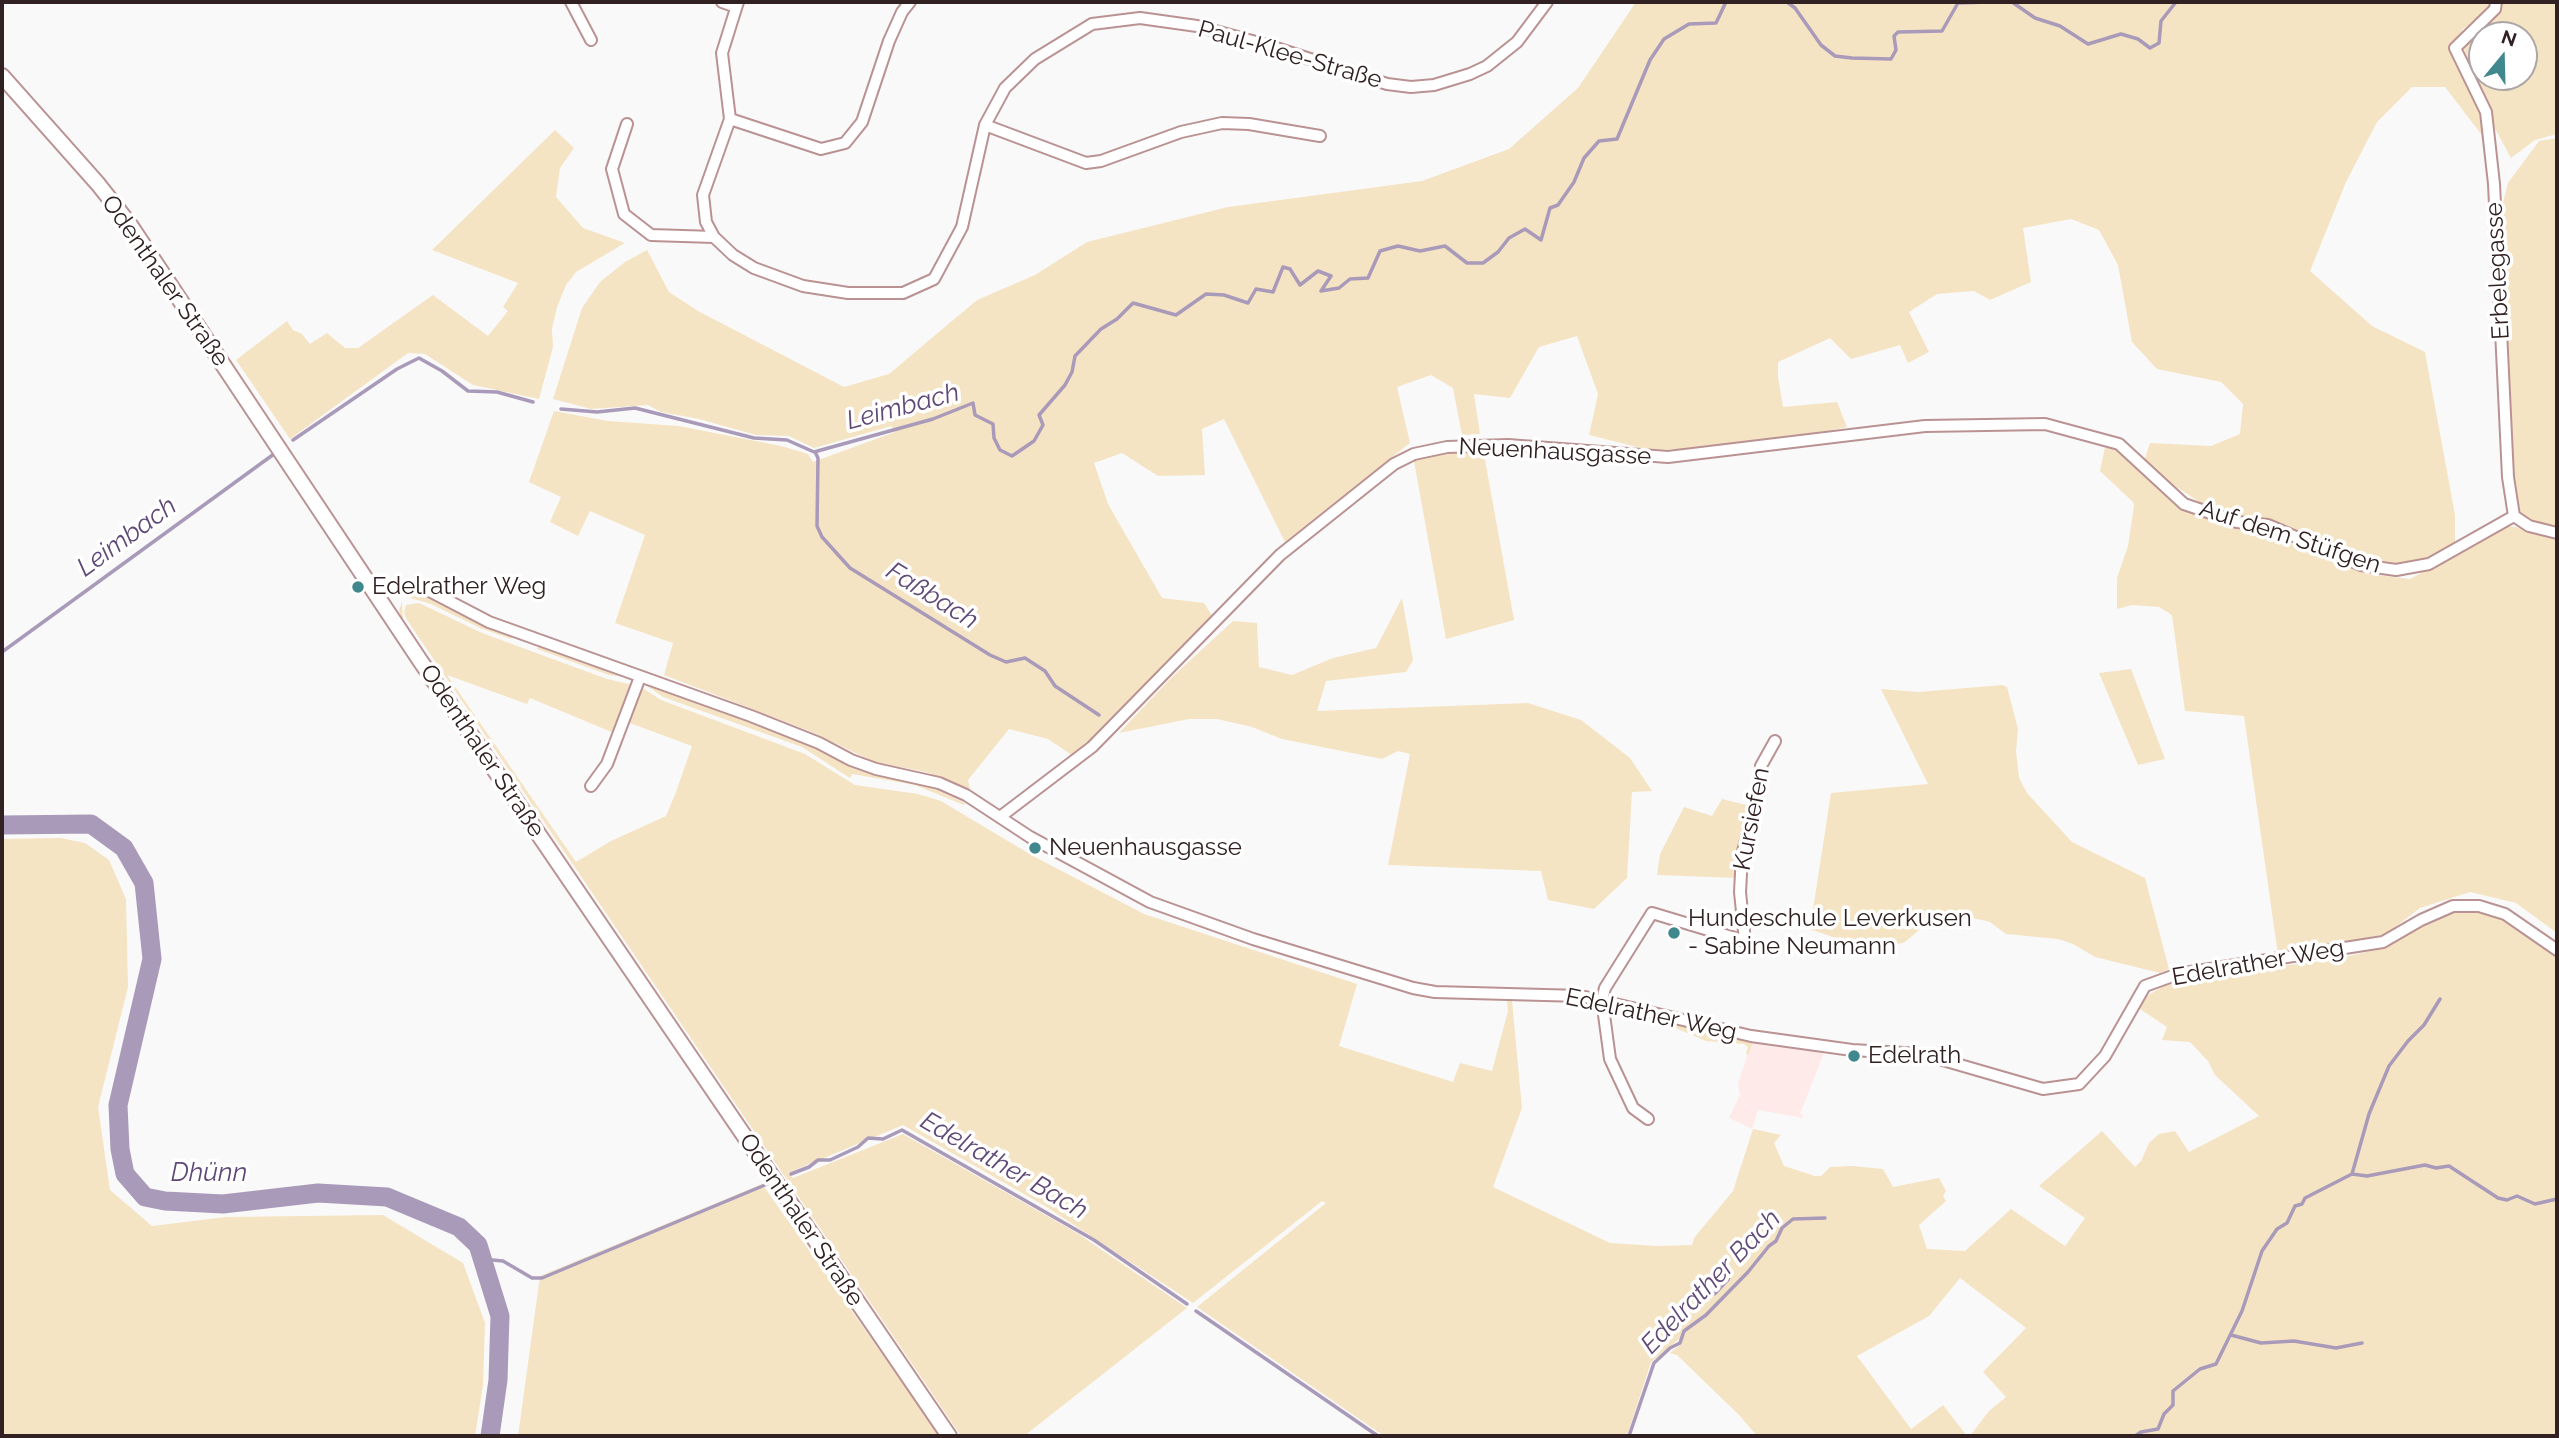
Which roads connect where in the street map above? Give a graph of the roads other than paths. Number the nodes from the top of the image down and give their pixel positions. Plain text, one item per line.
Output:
1 (571, 2) edge
2 (722, 2) edge
3 (910, 2) edge
4 (1547, 2) edge
5 (2496, 2) edge
6 (737, 4) edge
7 (591, 40) dead end
8 (2, 76) edge
9 (730, 119) junction
10 (627, 124) dead end
11 (985, 125) junction
12 (1320, 136) dead end
13 (714, 237) junction
14 (2119, 444) joint
15 (2514, 516) junction
16 (2557, 533) edge
17 (375, 592) junction
18 (640, 677) junction
19 (1775, 741) dead end
20 (591, 786) dead end
21 (1000, 817) junction
22 (2557, 950) edge
23 (1602, 1000) junction
24 (1648, 1119) dead end
25 (949, 1436) edge

1 - 7 street
2 - 6 street
3 - 9 street
4 - 11 street, Paul-Klee-Straße
5 - 15 street, Erbelegasse
6 - 9 street
8 - 17 main road, Odenthaler Straße
9 - 13 street
10 - 13 street
11 - 12 street
11 - 13 street, Paul-Klee-Straße
14 - 15 street, Auf dem Stüfgen
14 - 21 street, Neuenhausgasse
15 - 16 street
17 - 18 street, Edelrather Weg
17 - 25 main road, Odenthaler Straße
18 - 20 street
18 - 21 street, Edelrather Weg
19 - 23 street, Kursiefen
21 - 23 street, Edelrather Weg
22 - 23 street, Edelrather Weg
23 - 24 street

